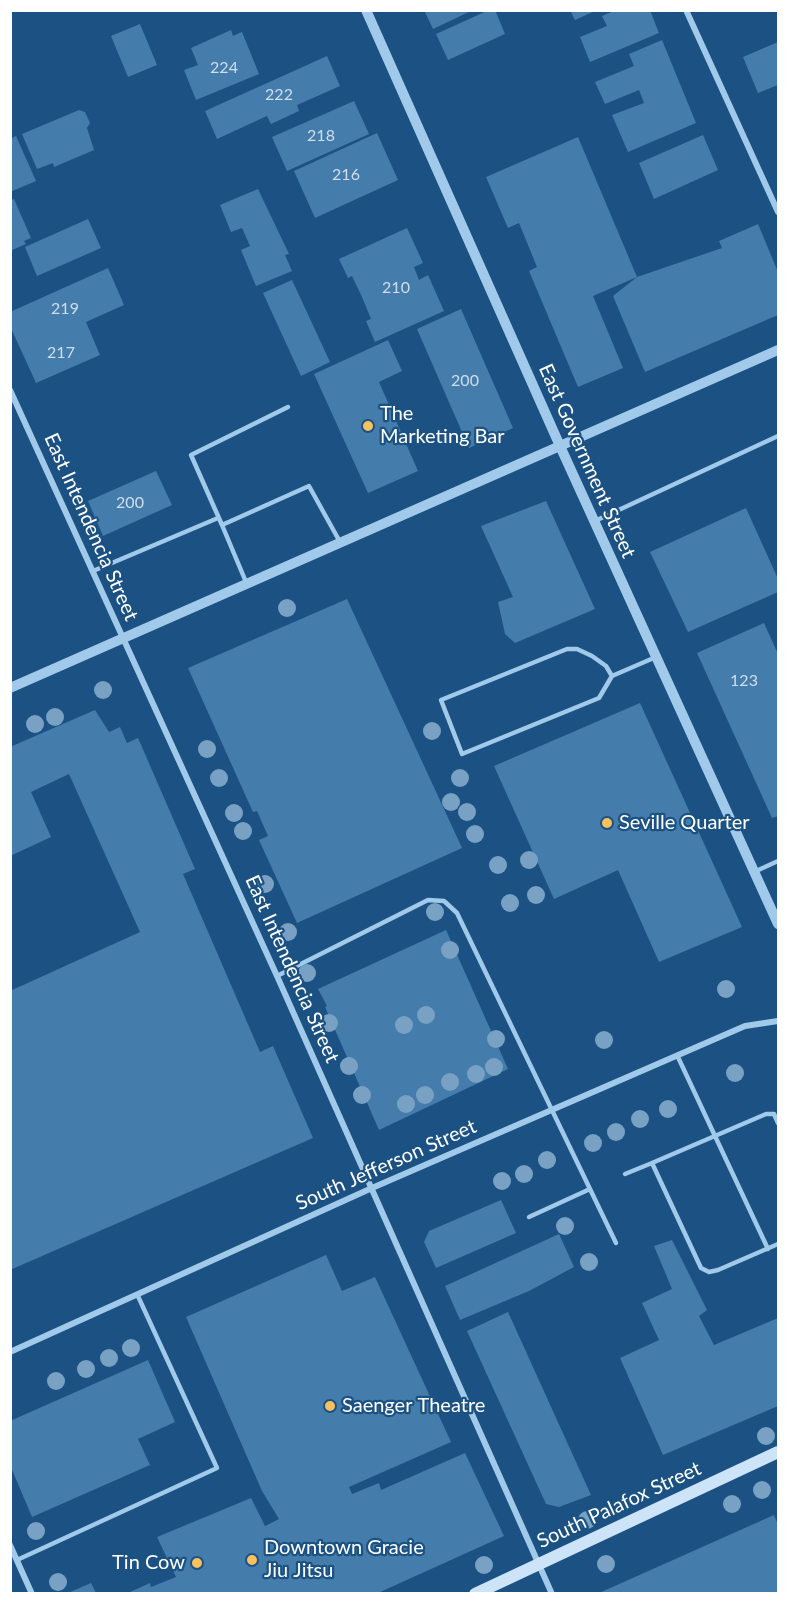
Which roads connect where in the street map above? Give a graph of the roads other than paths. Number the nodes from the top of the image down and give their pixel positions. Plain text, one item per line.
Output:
1 (366, 10) edge
2 (686, 10) edge
3 (778, 212) edge
4 (778, 350) edge
5 (10, 390) edge
6 (288, 407) dead end
7 (778, 436) edge
8 (560, 446) junction
9 (218, 518) junction
10 (595, 521) junction
11 (222, 525) junction
12 (340, 542) junction
13 (93, 572) junction
14 (247, 584) junction
15 (123, 638) junction
16 (657, 657) junction
17 (612, 676) junction
18 (10, 688) edge
19 (778, 861) edge
20 (754, 872) junction
21 (778, 924) edge
22 (277, 976) junction
23 (778, 1021) edge
24 (677, 1056) junction
25 (552, 1110) junction
26 (778, 1123) edge
27 (715, 1136) junction
28 (652, 1163) junction
29 (625, 1174) dead end
30 (372, 1188) junction
31 (590, 1189) junction
32 (529, 1217) dead end
33 (616, 1243) dead end
34 (778, 1244) edge
35 (768, 1249) junction
36 (137, 1294) junction
37 (10, 1352) edge
38 (778, 1452) edge
39 (10, 1545) edge
40 (17, 1560) junction
41 (539, 1564) junction
42 (32, 1593) edge
43 (476, 1593) edge
44 (552, 1593) edge

1 - 8 street, East Government Street
2 - 3 street
4 - 8 street
5 - 13 street, East Intendencia Street
6 - 9 lane
7 - 10 lane
8 - 10 street, East Government Street
8 - 12 street
9 - 11 lane
9 - 13 lane
10 - 16 street, East Government Street
11 - 12 lane
11 - 14 lane
12 - 14 street
13 - 15 street, East Intendencia Street
14 - 15 street
15 - 18 street
15 - 22 street, East Intendencia Street
16 - 17 lane
16 - 20 street, East Government Street
17 - 17 lane
19 - 20 lane
20 - 21 street, East Government Street
22 - 25 lane
22 - 30 street, East Intendencia Street
23 - 24 street, South Jefferson Street
24 - 25 street, South Jefferson Street
24 - 27 lane
25 - 30 street, South Jefferson Street
25 - 31 lane
26 - 27 lane
27 - 28 lane
27 - 35 lane
28 - 29 lane
28 - 35 lane
30 - 36 street, South Jefferson Street
30 - 41 street, East Intendencia Street
31 - 32 lane
31 - 33 lane
34 - 35 lane
36 - 37 street, South Jefferson Street
36 - 40 lane
38 - 41 main road, South Palafox Street
39 - 40 street
40 - 42 street
41 - 43 main road, South Palafox Street
41 - 44 street, East Intendencia Street

